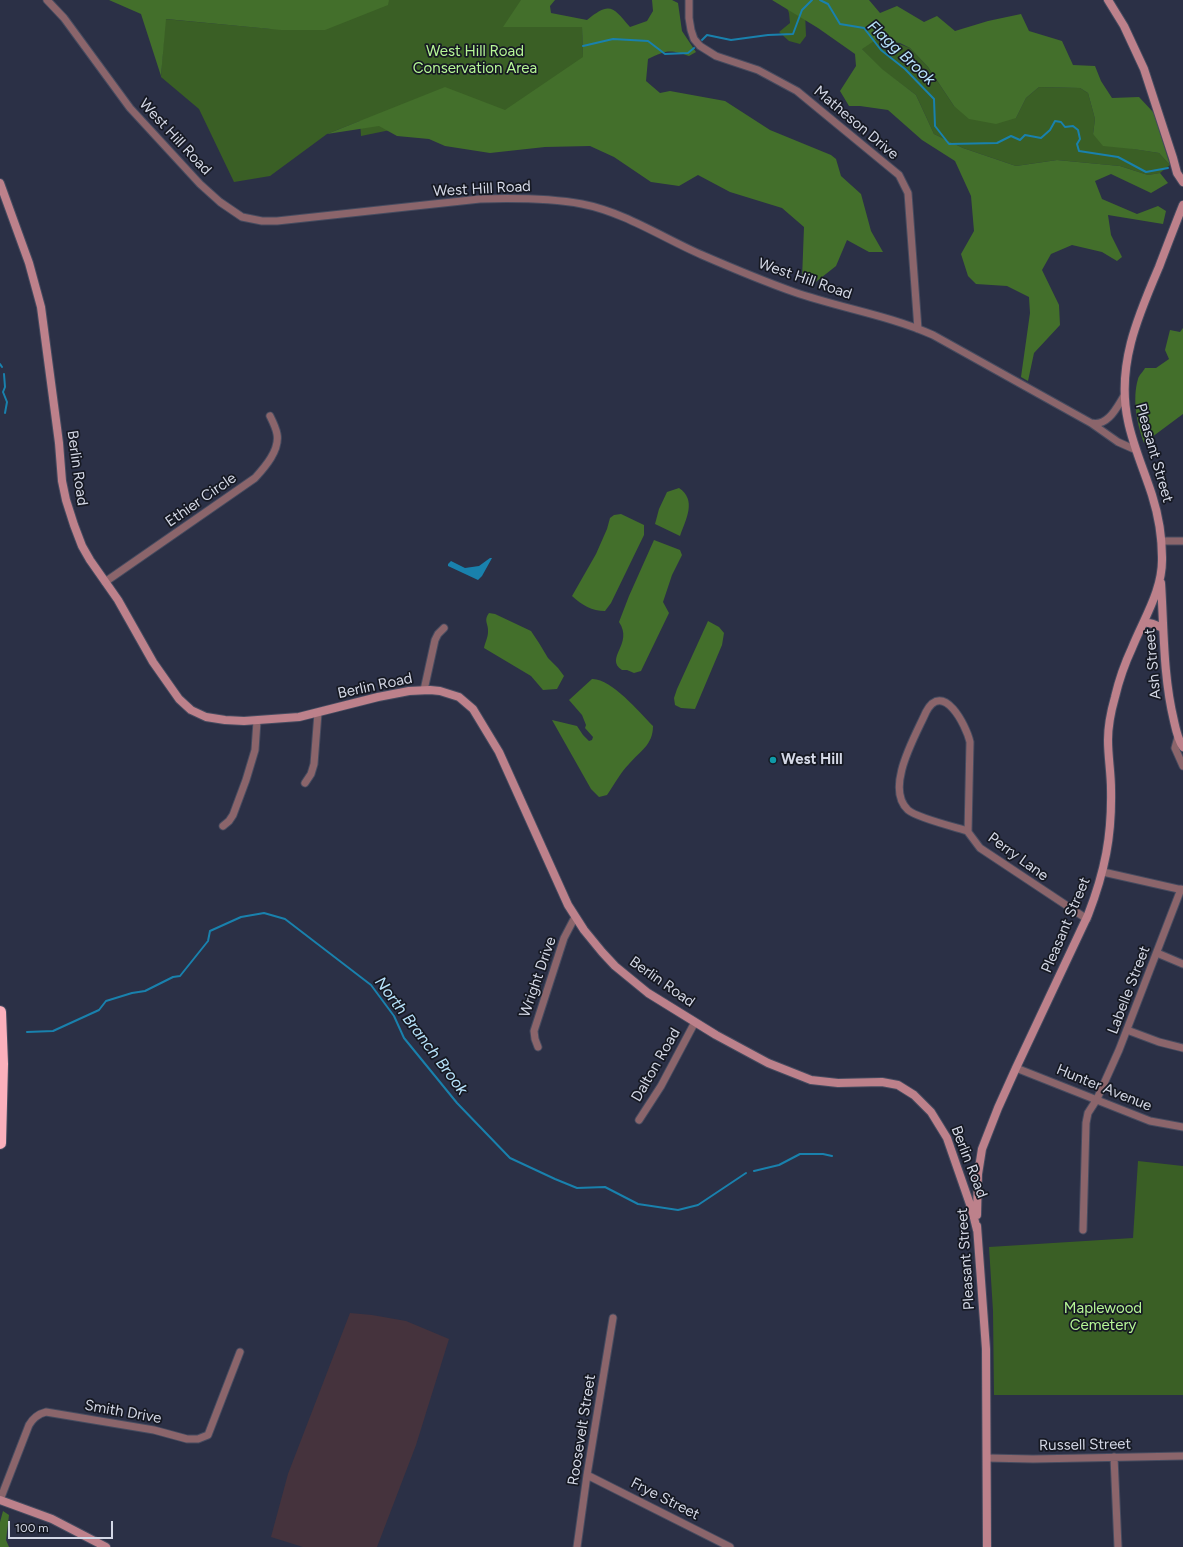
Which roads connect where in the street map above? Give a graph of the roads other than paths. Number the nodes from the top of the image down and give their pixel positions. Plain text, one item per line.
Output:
1 (47, 0) edge
2 (690, 0) edge
3 (1108, 0) edge
4 (1183, 182) edge
5 (0, 183) edge
6 (1183, 204) edge
7 (918, 329) junction
8 (1124, 396) junction
9 (270, 416) dead end
10 (1091, 423) junction
11 (1136, 450) junction
12 (1183, 541) edge
13 (1161, 542) junction
14 (1160, 576) junction
15 (105, 582) junction
16 (1144, 622) junction
17 (444, 628) dead end
18 (1163, 628) junction
19 (424, 690) junction
20 (318, 713) junction
21 (257, 721) junction
22 (1178, 737) junction
23 (1183, 747) edge
24 (1183, 766) edge
25 (304, 783) dead end
26 (223, 826) dead end
27 (968, 831) junction
28 (1103, 872) junction
29 (1182, 889) edge
30 (575, 917) junction
31 (1087, 919) junction
32 (1157, 953) junction
33 (1183, 964) edge
34 (0, 1012) edge
35 (695, 1022) junction
36 (1128, 1030) junction
37 (538, 1047) dead end
38 (1183, 1048) edge
39 (1016, 1068) junction
40 (1097, 1099) junction
41 (640, 1120) dead end
42 (1183, 1127) edge
43 (0, 1143) edge
44 (978, 1230) junction
45 (1083, 1230) dead end
46 (613, 1318) dead end
47 (240, 1352) dead end
48 (1183, 1456) edge
49 (1114, 1457) junction
50 (987, 1458) junction
51 (587, 1475) junction
52 (0, 1500) edge
53 (718, 1540) junction
54 (106, 1547) edge
55 (577, 1547) edge
56 (713, 1547) edge
57 (730, 1547) edge
58 (987, 1547) edge
59 (1118, 1547) edge

1 - 7 street, West Hill Road
2 - 7 street, Matheson Drive
3 - 4 street
5 - 15 street, Berlin Road
6 - 8 street, Pleasant Street
7 - 10 street, West Hill Road
8 - 10 street
8 - 11 street, Pleasant Street
9 - 15 street, Ethier Circle
10 - 11 street, West Hill Road
11 - 13 street, Pleasant Street
12 - 13 street
13 - 14 street, Pleasant Street
14 - 16 street, Pleasant Street
14 - 18 street, Ash Street
15 - 21 street, Berlin Road
16 - 18 street
16 - 28 street, Pleasant Street
17 - 19 street
18 - 22 street, Ash Street
19 - 20 street, Berlin Road
19 - 30 street, Berlin Road
20 - 21 street, Berlin Road
20 - 25 street
21 - 26 street
22 - 23 street, Ash Street
22 - 24 street
27 - 27 street, Perry Lane
27 - 31 street, Perry Lane
28 - 29 street
28 - 31 street, Pleasant Street
29 - 32 street, Labelle Street
30 - 35 street, Berlin Road
30 - 37 street, Wright Drive
31 - 39 street, Pleasant Street
32 - 33 street
32 - 36 street, Labelle Street
34 - 43 highway
35 - 41 street, Dalton Road
35 - 44 street, Berlin Road
36 - 38 street
36 - 40 street, Labelle Street
39 - 40 street, Hunter Avenue
39 - 44 street, Pleasant Street
40 - 42 street, Hunter Avenue
40 - 45 street, Labelle Street
44 - 50 street, Pleasant Street
46 - 51 street, Roosevelt Street
47 - 52 street, Smith Drive
48 - 49 street, Russell Street
49 - 50 street, Russell Street
49 - 59 street
50 - 58 street, Pleasant Street
51 - 53 street, Frye Street
51 - 55 street, Roosevelt Street
52 - 54 street
53 - 56 street
53 - 57 street, Frye Street

